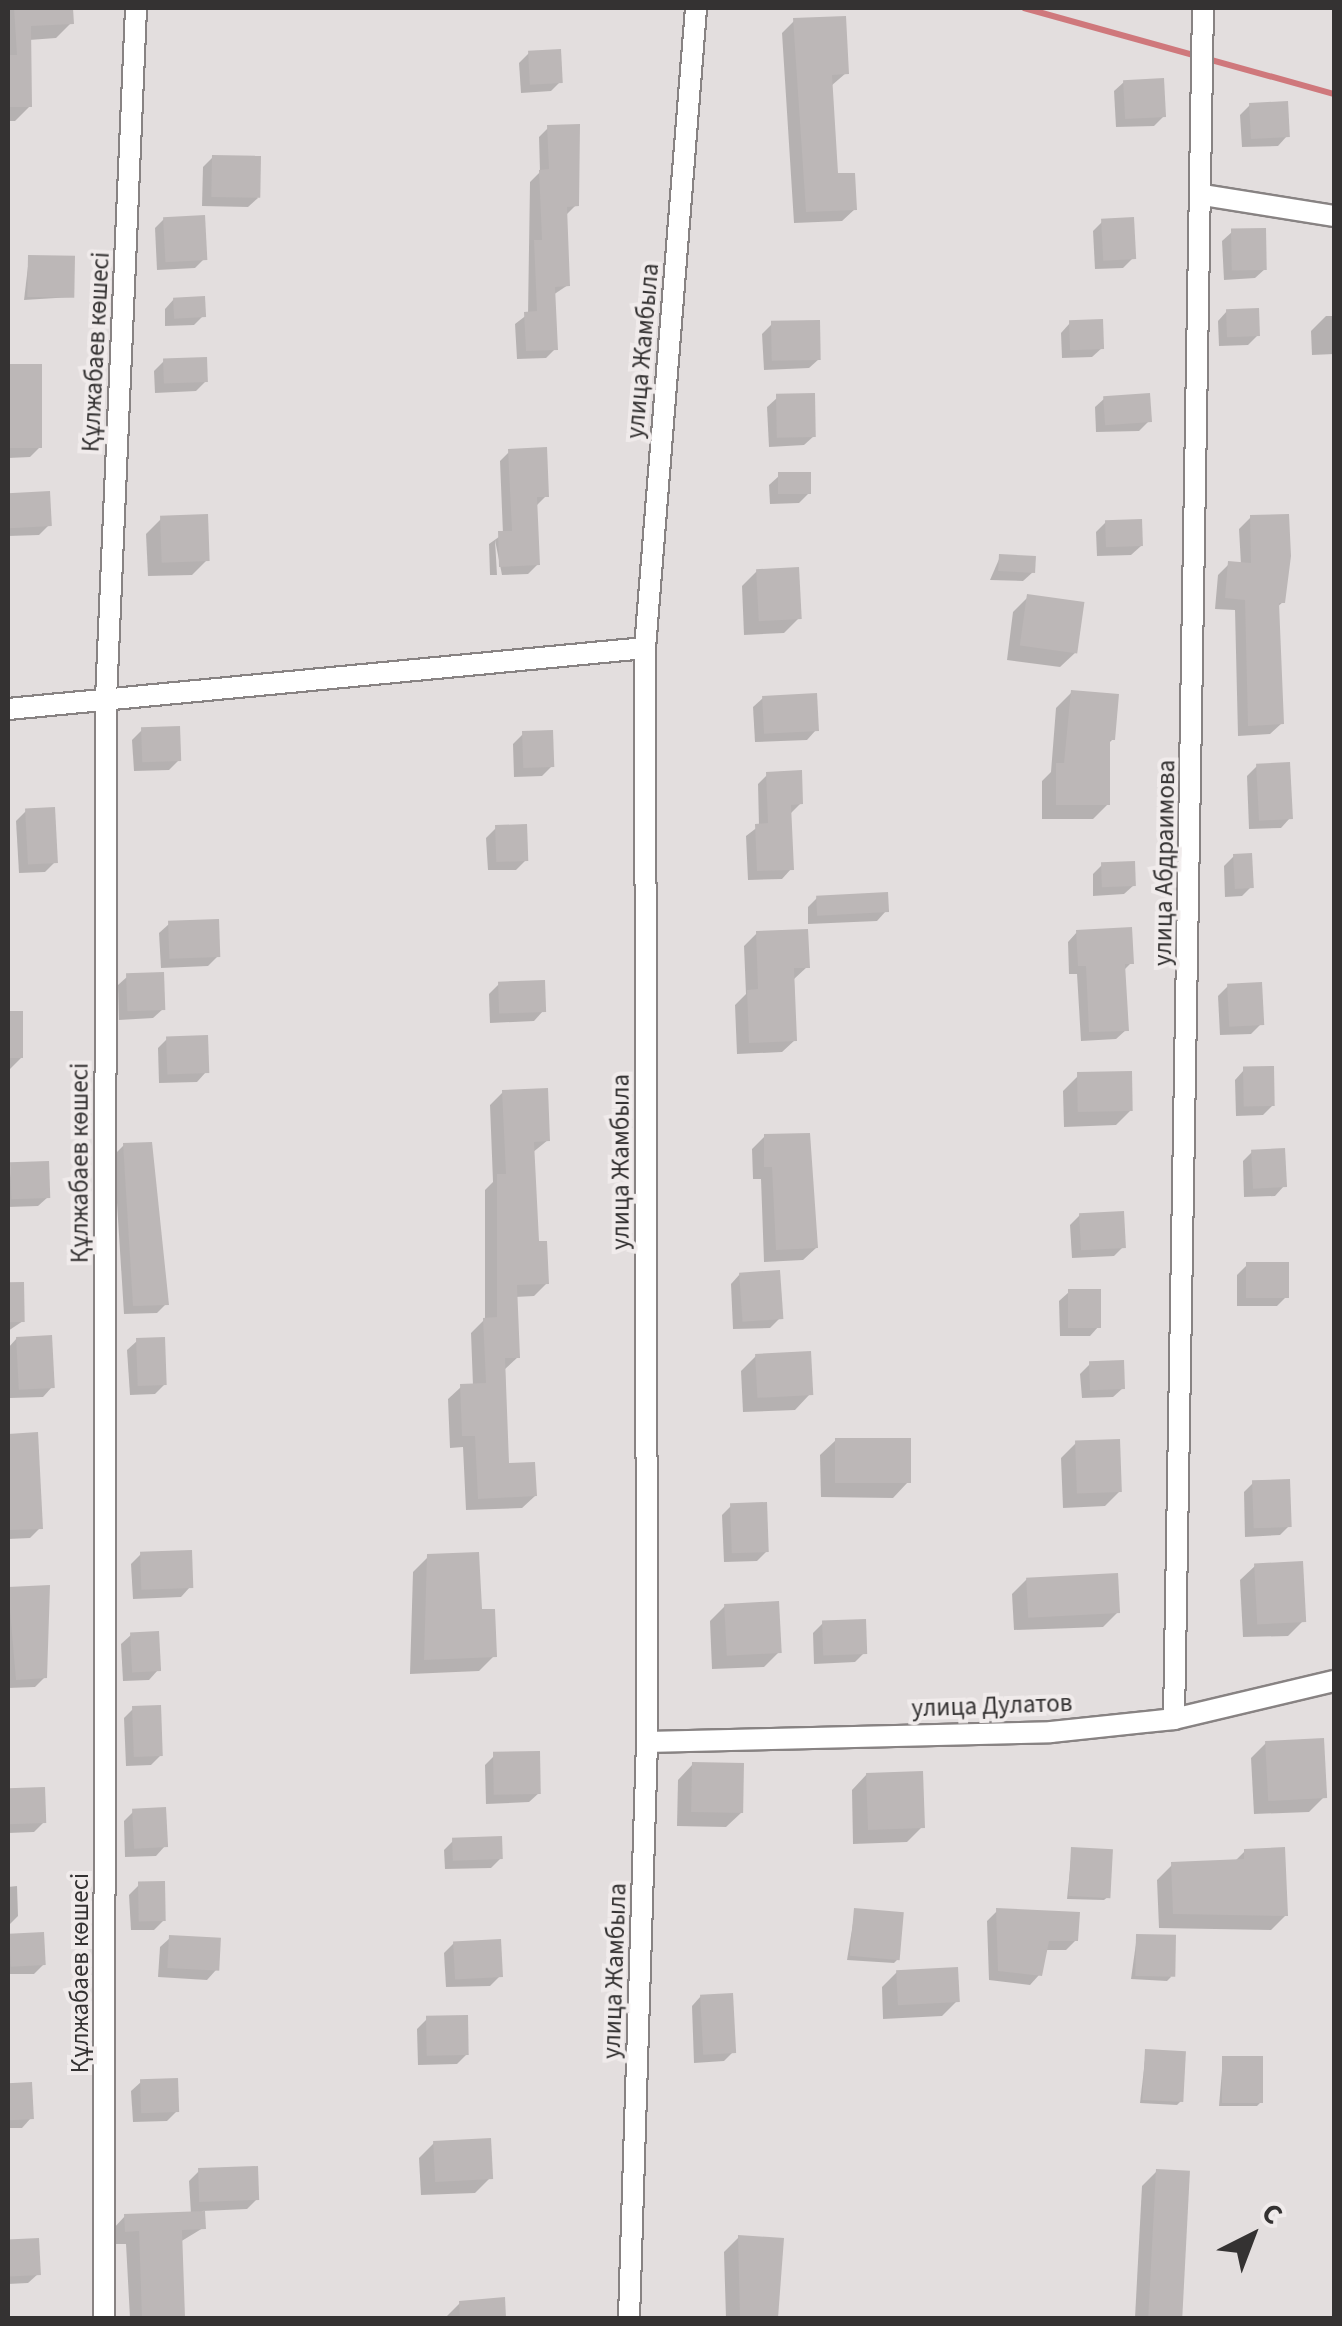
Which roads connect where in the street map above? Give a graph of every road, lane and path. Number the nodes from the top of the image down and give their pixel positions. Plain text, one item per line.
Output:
1 (136, 8) edge
2 (696, 8) edge
3 (1204, 8) edge
4 (1203, 195) junction
5 (1334, 216) edge
6 (644, 648) junction
7 (106, 699) junction
8 (8, 709) edge
9 (1334, 1682) edge
10 (1174, 1719) junction
11 (647, 1742) junction
12 (104, 2318) edge
13 (629, 2318) edge

1 - 7 street, Құлжабаев көшесі
2 - 6 street, улица Жамбыла
3 - 4 street, улица Абдраимова
4 - 5 street
4 - 10 street, улица Абдраимова
6 - 7 street
6 - 11 street, улица Жамбыла
7 - 8 street
7 - 12 street, Құлжабаев көшесі
9 - 10 street, улица Дулатов
10 - 11 street, улица Дулатов
11 - 13 street, улица Жамбыла

